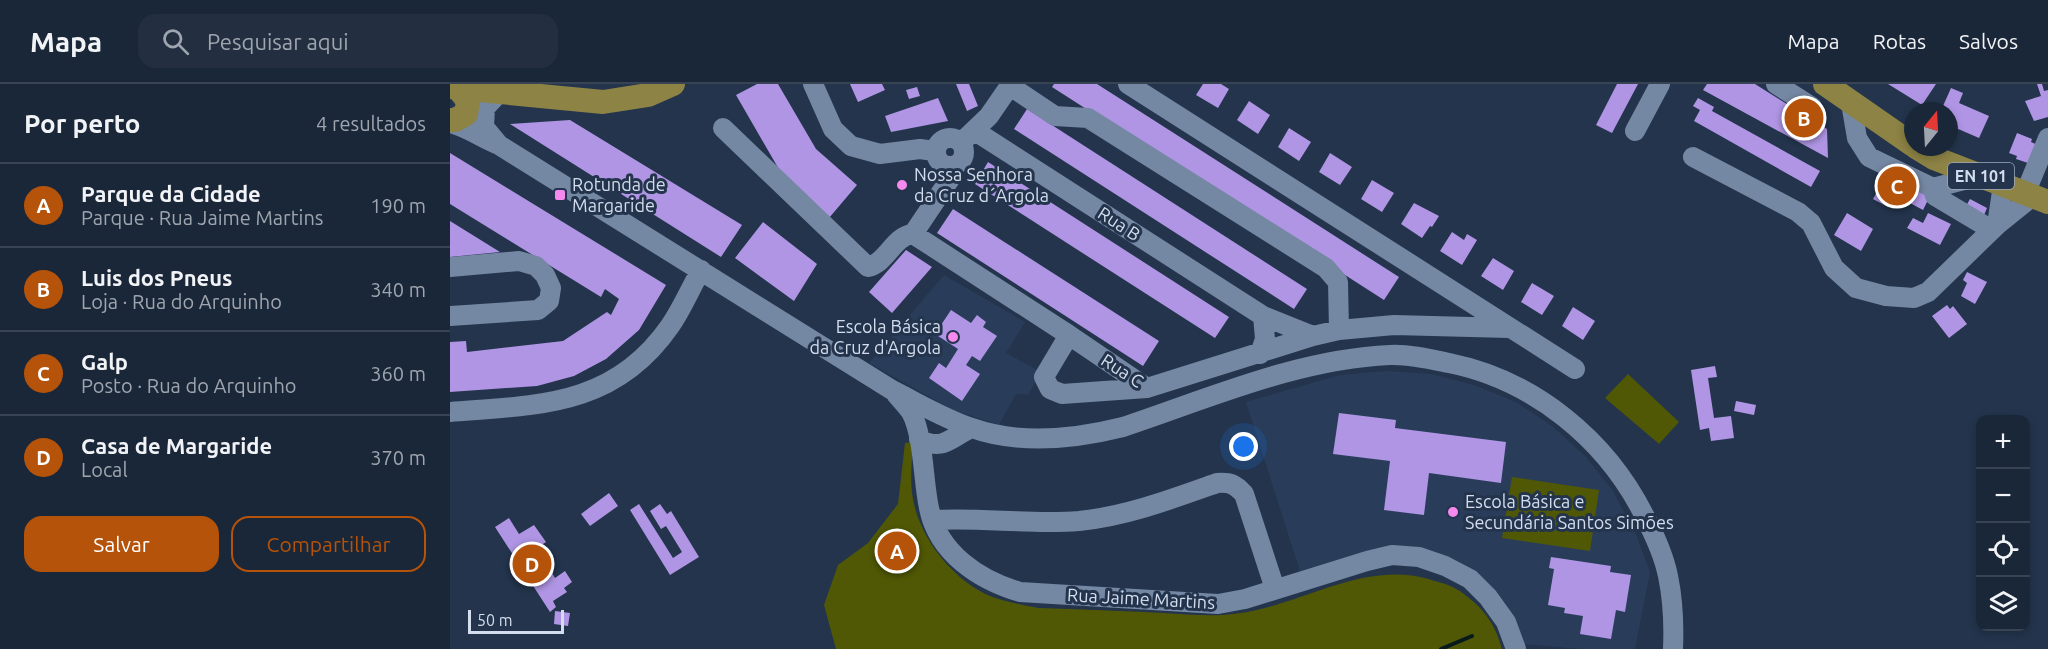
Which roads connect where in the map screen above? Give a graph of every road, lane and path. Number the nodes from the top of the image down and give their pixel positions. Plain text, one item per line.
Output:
1 (673, 84) edge
2 (813, 84) edge
3 (1128, 84) edge
4 (1660, 84) edge
5 (1825, 84) edge
6 (1010, 85) edge
7 (1789, 87) edge
8 (1851, 103) junction
9 (1812, 107) dead end
10 (461, 110) edge
11 (723, 128) dead end
12 (1635, 131) dead end
13 (968, 136) junction
14 (2048, 138) edge
15 (1904, 139) edge
16 (499, 145) junction
17 (934, 151) junction
18 (1931, 156) edge
19 (1693, 157) dead end
20 (949, 167) junction
21 (1979, 176) junction
22 (2003, 185) junction
23 (1933, 188) junction
24 (2035, 197) edge
25 (1994, 227) junction
26 (913, 234) junction
27 (450, 267) edge
28 (701, 270) junction
29 (450, 316) edge
30 (1263, 316) junction
31 (1509, 327) junction
32 (1339, 330) junction
33 (1069, 334) junction
34 (1313, 336) junction
35 (1260, 354) junction
36 (1575, 369) dead end
37 (1147, 388) junction
38 (892, 390) junction
39 (932, 410) junction
40 (450, 412) edge
41 (917, 432) junction
42 (958, 432) junction
43 (925, 479) junction
44 (932, 520) junction
45 (1275, 589) junction
46 (1516, 649) edge
47 (1673, 649) edge

1 - 10 main road
2 - 17 street
3 - 31 street
4 - 12 street
5 - 8 main road, EN 101
6 - 13 street
6 - 32 street
7 - 9 street
8 - 15 main road, EN 101
8 - 23 street
10 - 16 street
10 - 16 street
11 - 26 street
13 - 17 street
13 - 20 street
13 - 30 street, Rua B
14 - 24 street
16 - 28 street
17 - 20 street
18 - 21 main road, EN 101
19 - 25 street
20 - 26 street
21 - 22 main road, EN 101
21 - 23 street
22 - 24 main road, EN 101
22 - 25 street
23 - 25 street
24 - 25 street
26 - 33 street, Rua C
27 - 29 street
28 - 38 street
28 - 40 street
30 - 34 street, Rua B
30 - 35 street
31 - 32 street, Rua C
31 - 36 street
32 - 34 street, Rua C
33 - 37 street, Rua C
33 - 37 street
34 - 35 street, Rua C
35 - 37 street, Rua C
38 - 39 street
38 - 41 street
39 - 41 street
39 - 42 street
41 - 42 street
41 - 43 street, Rua Jaime Martins
42 - 43 street
42 - 47 street
43 - 44 street, Rua Jaime Martins
44 - 45 street, Rua Jaime Martins
44 - 45 street
45 - 46 street, Rua Jaime Martins

